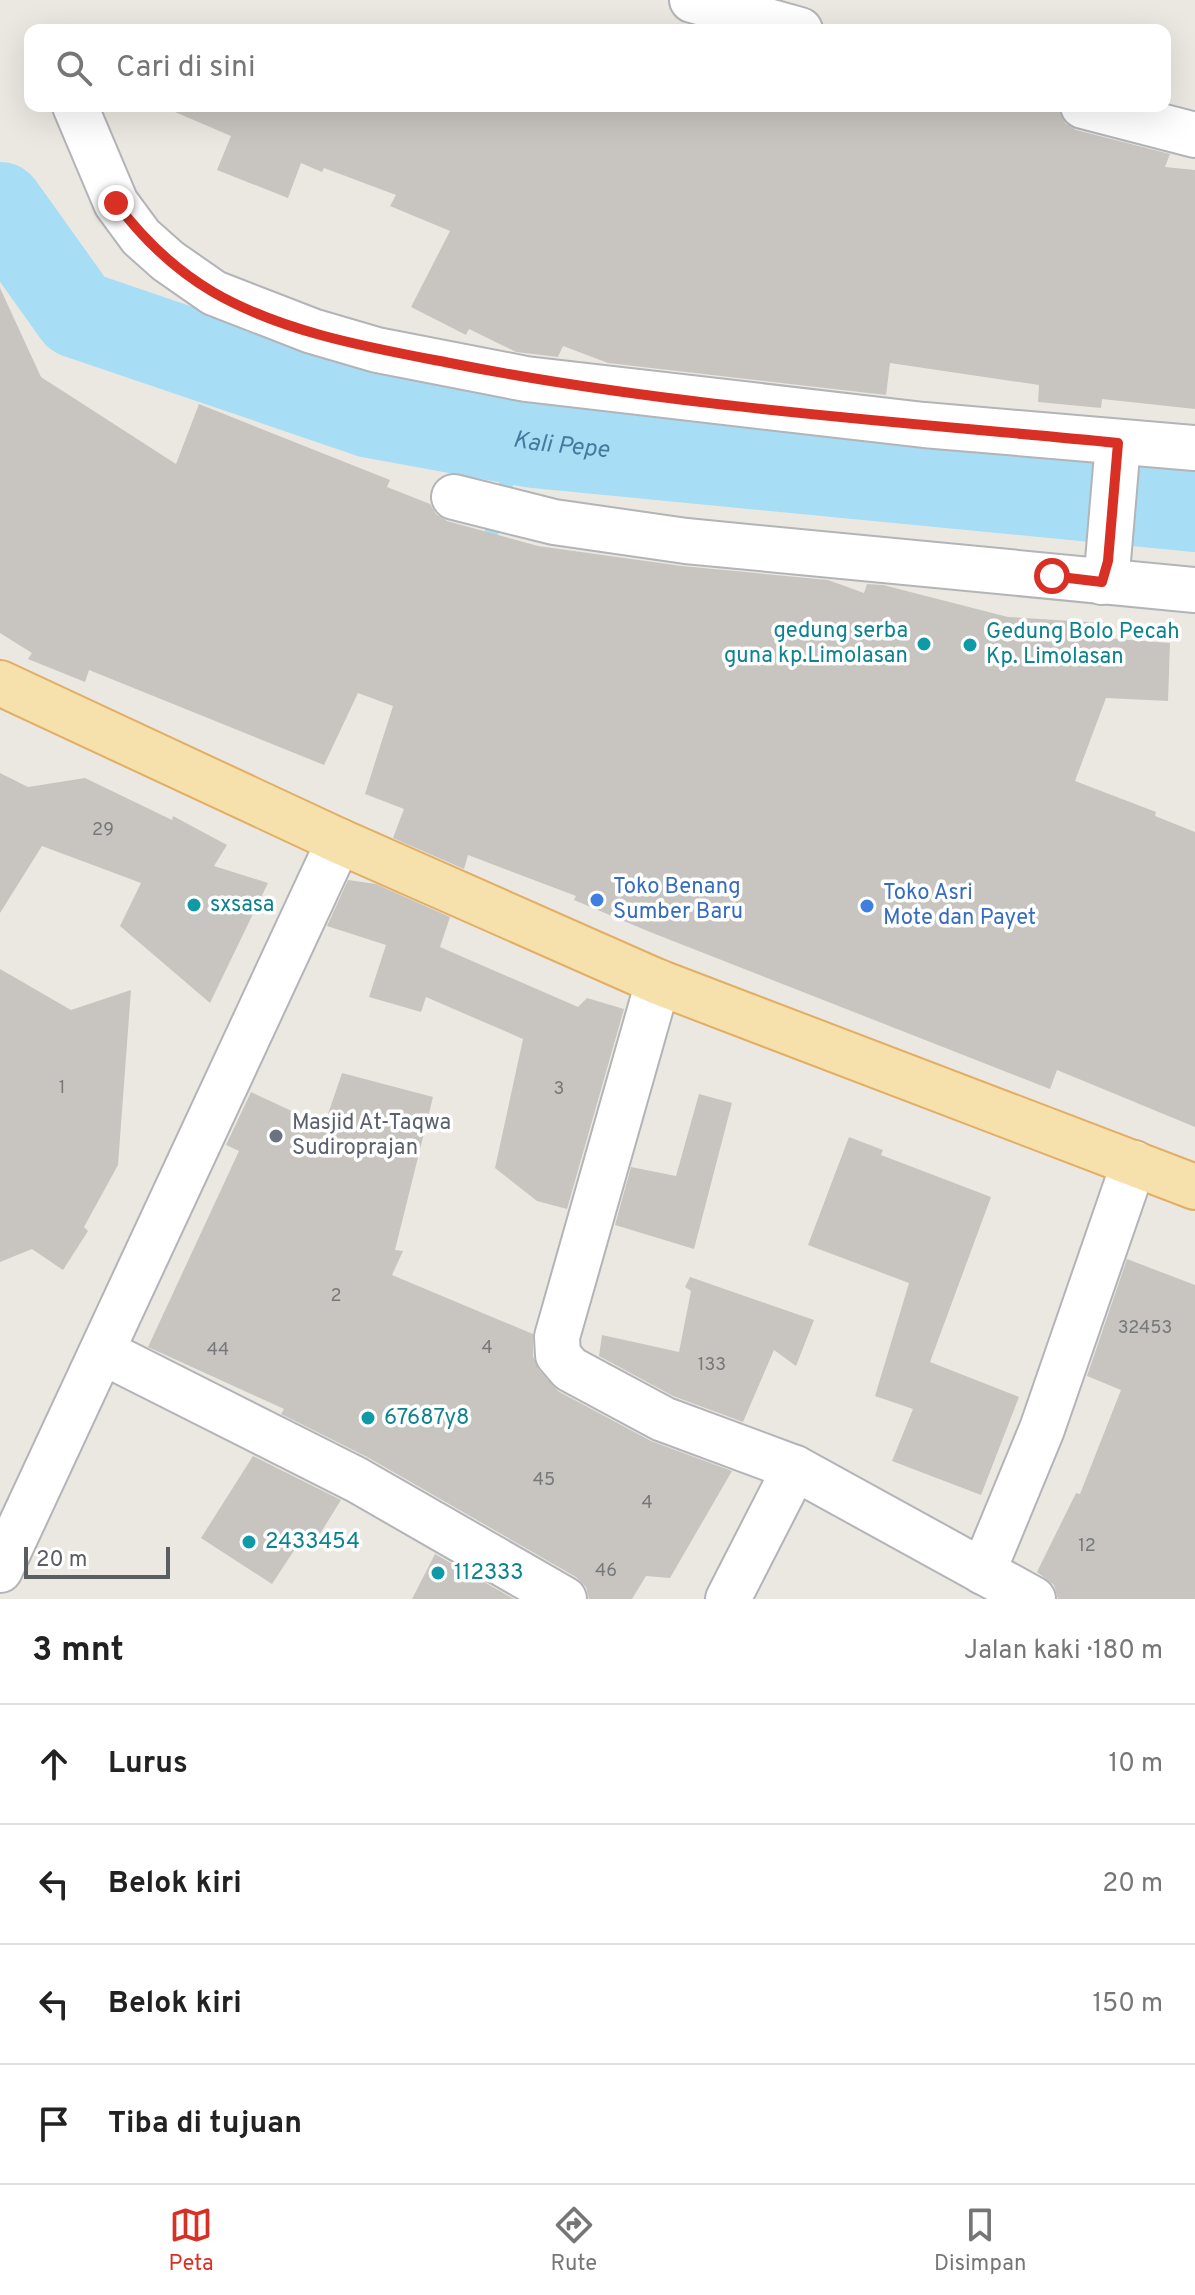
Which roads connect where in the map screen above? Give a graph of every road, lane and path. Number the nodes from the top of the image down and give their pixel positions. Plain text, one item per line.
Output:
1 (692, 0) edge
2 (778, 24) edge
3 (78, 112) edge
4 (1106, 112) edge
5 (1195, 135) edge
6 (1195, 448) edge
7 (1118, 457) junction
8 (454, 497) dead end
9 (1105, 572) junction
10 (1195, 590) edge
11 (0, 683) edge
12 (339, 841) junction
13 (658, 982) junction
14 (1134, 1163) junction
15 (1195, 1187) edge
16 (103, 1352) junction
17 (795, 1468) junction
18 (0, 1570) edge
19 (983, 1572) junction
20 (564, 1599) edge
21 (728, 1599) edge
22 (1033, 1599) edge

1 - 2 street
3 - 7 street
4 - 5 street
6 - 7 street
7 - 9 street
8 - 9 street
9 - 10 street
11 - 12 main road
12 - 13 main road
12 - 16 street
13 - 14 main road
13 - 17 street
14 - 15 main road
14 - 19 street
16 - 18 street
16 - 20 street
17 - 19 street
17 - 21 street
19 - 22 street

